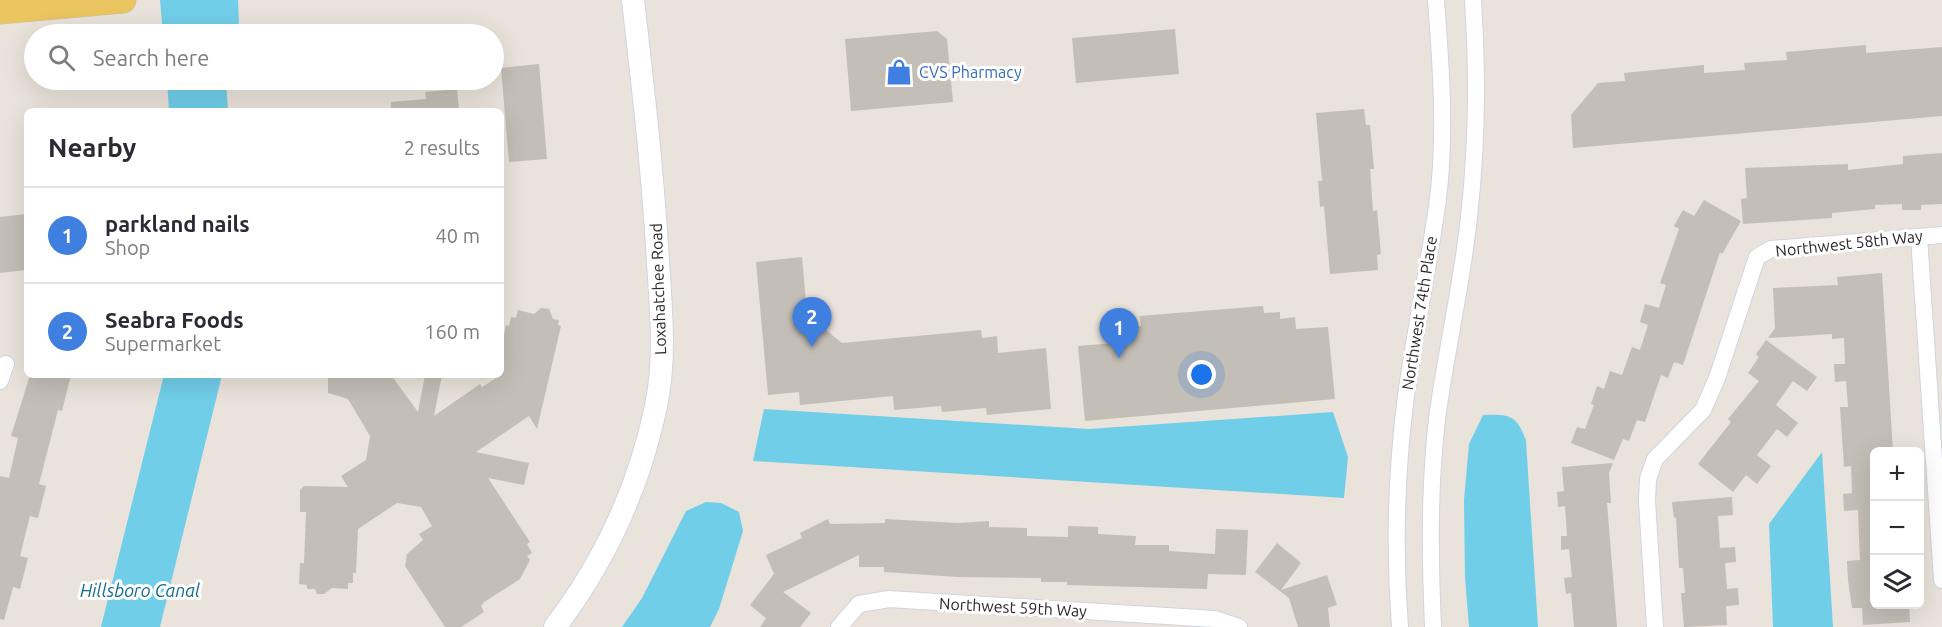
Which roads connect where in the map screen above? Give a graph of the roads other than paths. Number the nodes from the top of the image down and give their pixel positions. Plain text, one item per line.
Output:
1 (123, 0) edge
2 (633, 0) edge
3 (1436, 0) edge
4 (1473, 0) edge
5 (0, 11) edge
6 (1942, 235) edge
7 (1919, 237) junction
8 (6, 364) dead end
9 (0, 381) edge
10 (1942, 580) edge
11 (555, 627) edge
12 (839, 627) edge
13 (1239, 627) edge
14 (1400, 627) edge
15 (1433, 627) edge
16 (1655, 627) edge

1 - 5 main road
2 - 11 main road, Loxahatchee Road
3 - 14 street, Northwest 74th Place
4 - 15 street, Northwest 74th Place
6 - 7 street, Northwest 58th Way
7 - 10 street
7 - 16 street, Northwest 58th Way
8 - 9 street
12 - 13 street, Northwest 59th Way

